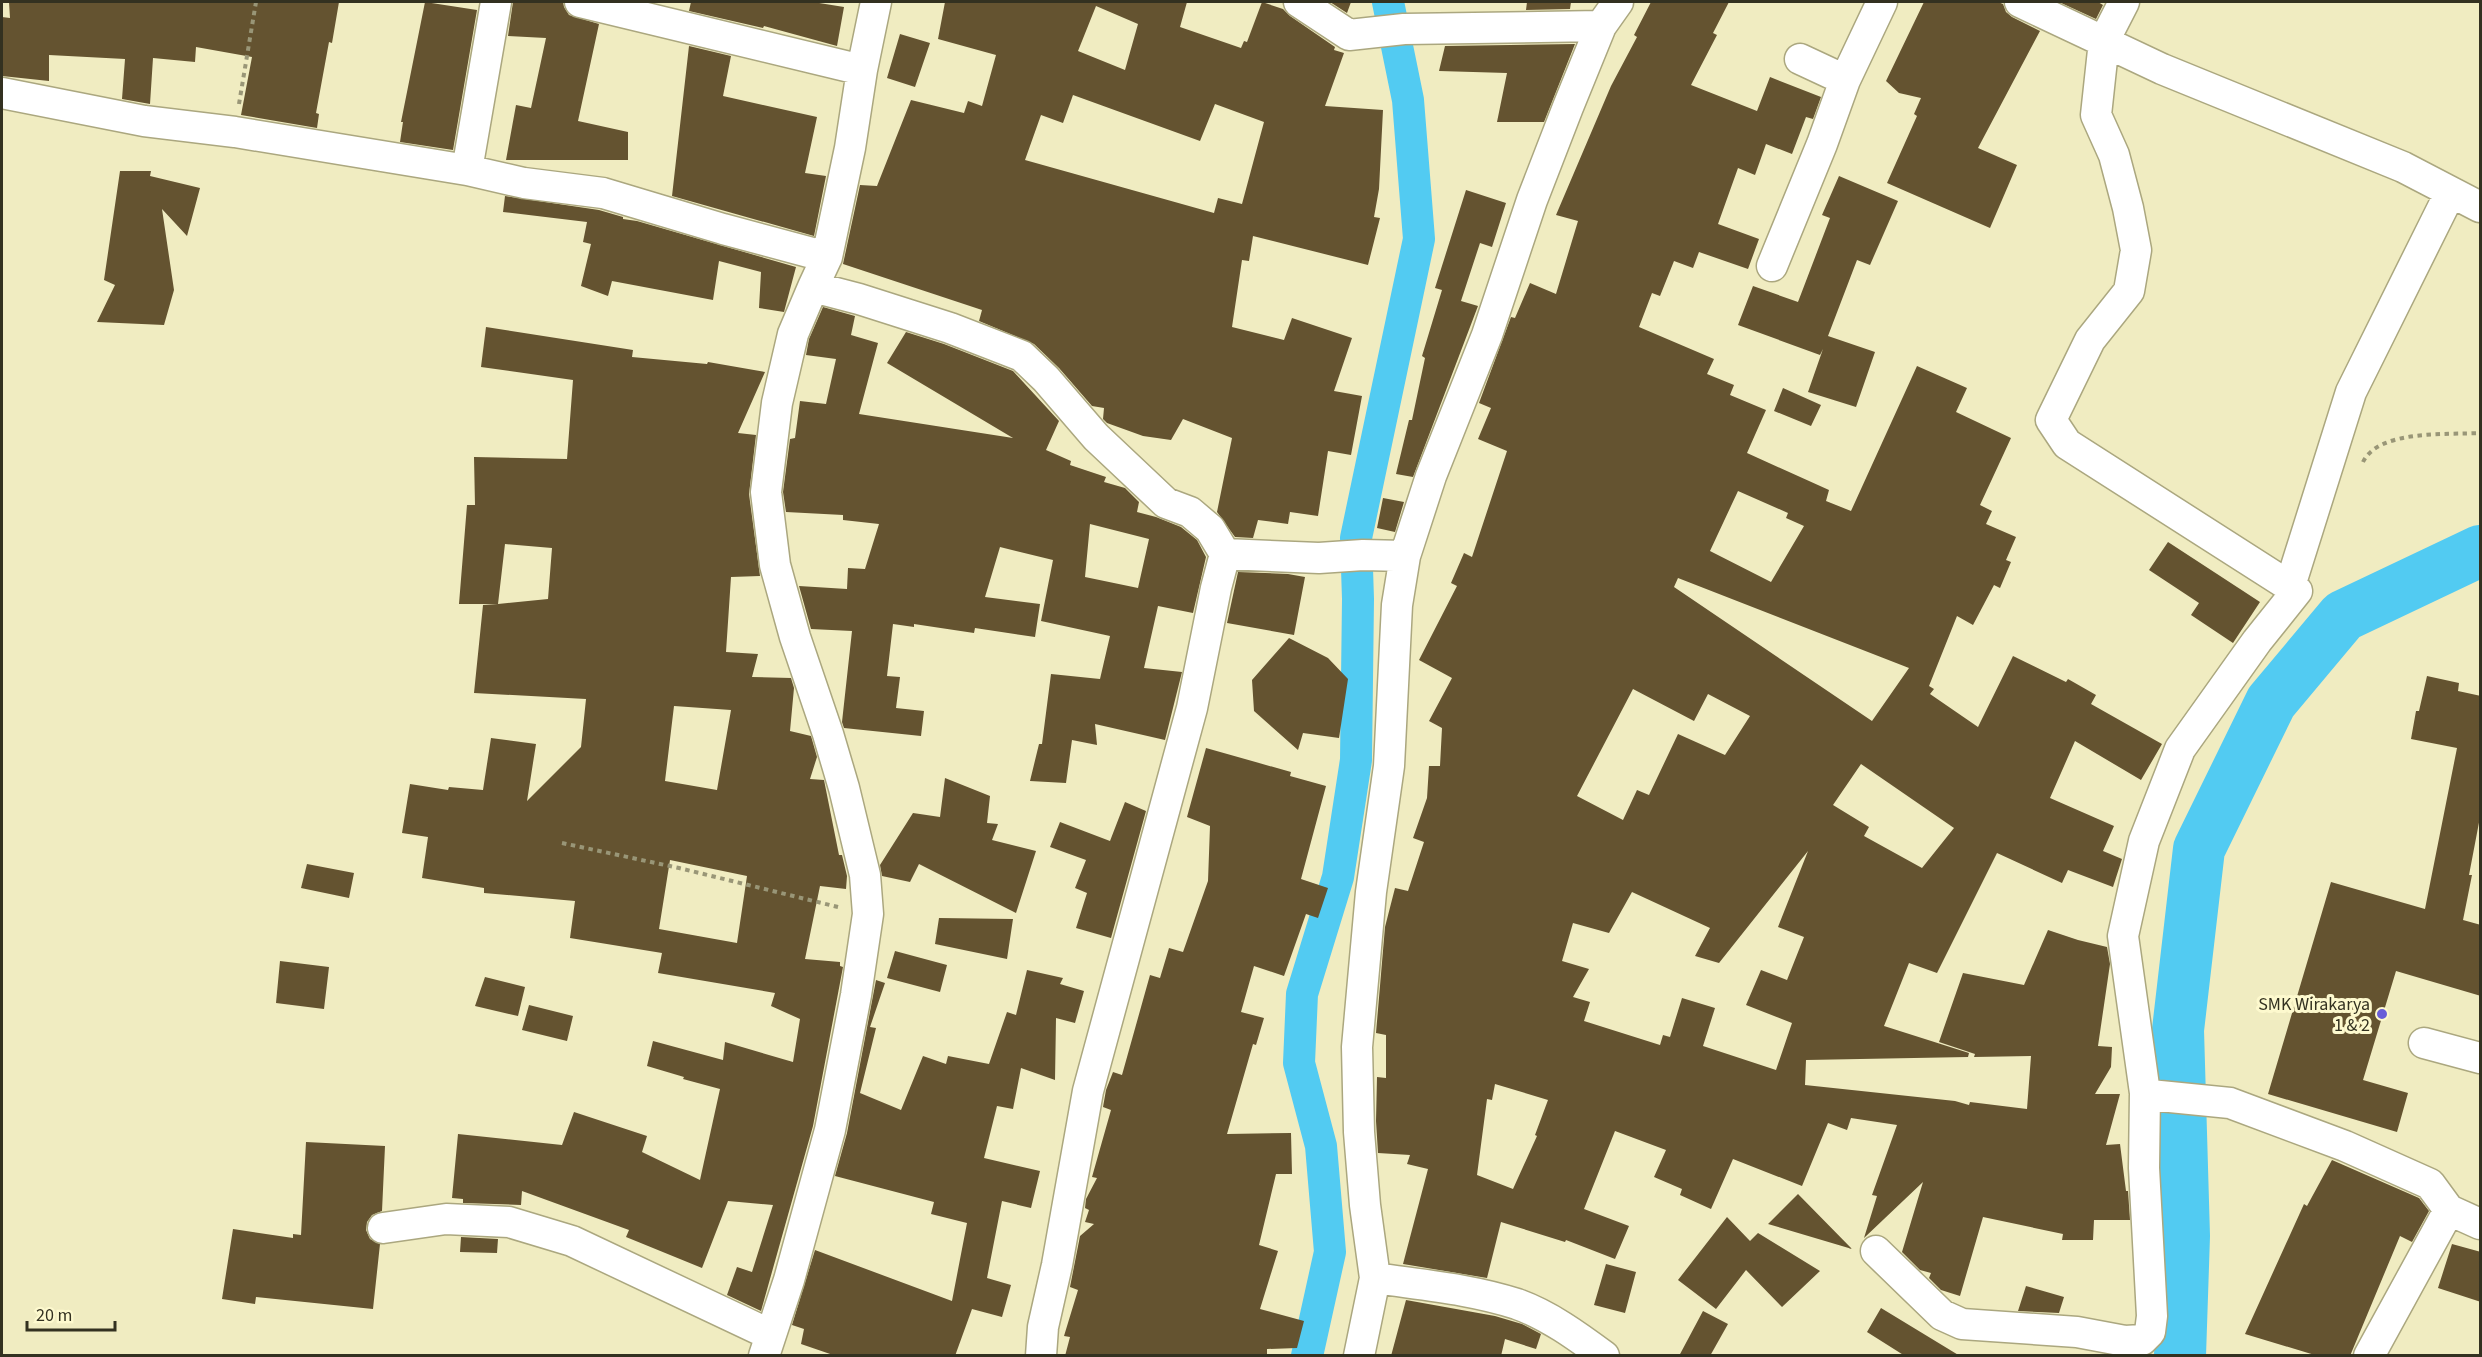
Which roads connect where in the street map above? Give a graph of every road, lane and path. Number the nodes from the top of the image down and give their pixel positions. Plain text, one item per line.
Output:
1 (256, 2) edge
2 (496, 2) edge
3 (580, 2) edge
4 (876, 2) edge
5 (1299, 2) edge
6 (1618, 2) edge
7 (1882, 2) edge
8 (2020, 2) edge
9 (2124, 2) edge
10 (1601, 26) junction
11 (2104, 41) junction
12 (1800, 59) dead end
13 (862, 70) junction
14 (1845, 80) junction
15 (2, 93) edge
16 (235, 132) junction
17 (467, 170) junction
18 (2450, 193) junction
19 (2481, 207) edge
20 (827, 257) junction
21 (1772, 266) dead end
22 (813, 287) junction
23 (2481, 432) edge
24 (2358, 472) dead end
25 (1225, 554) junction
26 (1405, 556) junction
27 (2290, 586) junction
28 (562, 843) dead end
29 (868, 914) junction
30 (2424, 1043) dead end
31 (2481, 1058) edge
32 (2148, 1094) junction
33 (2450, 1210) junction
34 (2481, 1224) edge
35 (383, 1228) dead end
36 (1876, 1251) dead end
37 (1375, 1278) junction
38 (767, 1345) edge
39 (1041, 1356) edge
40 (1359, 1356) edge
41 (1604, 1356) edge
42 (2369, 1356) edge

1 - 16 path
2 - 17 street
3 - 13 street
4 - 13 street
5 - 10 street
6 - 10 street
7 - 14 street
8 - 11 street
9 - 11 street
10 - 26 street
11 - 18 street
11 - 27 street
12 - 14 street
13 - 20 street
14 - 21 street
15 - 16 street
16 - 17 street
17 - 20 street
18 - 19 street
18 - 27 street
20 - 22 street
22 - 25 street
22 - 29 street
23 - 24 path
25 - 26 street
25 - 39 street
26 - 37 street
27 - 32 street
28 - 29 path
29 - 38 street
30 - 31 street
32 - 33 street
32 - 36 street
33 - 34 street
33 - 42 street
35 - 38 street
37 - 40 street
37 - 41 street

